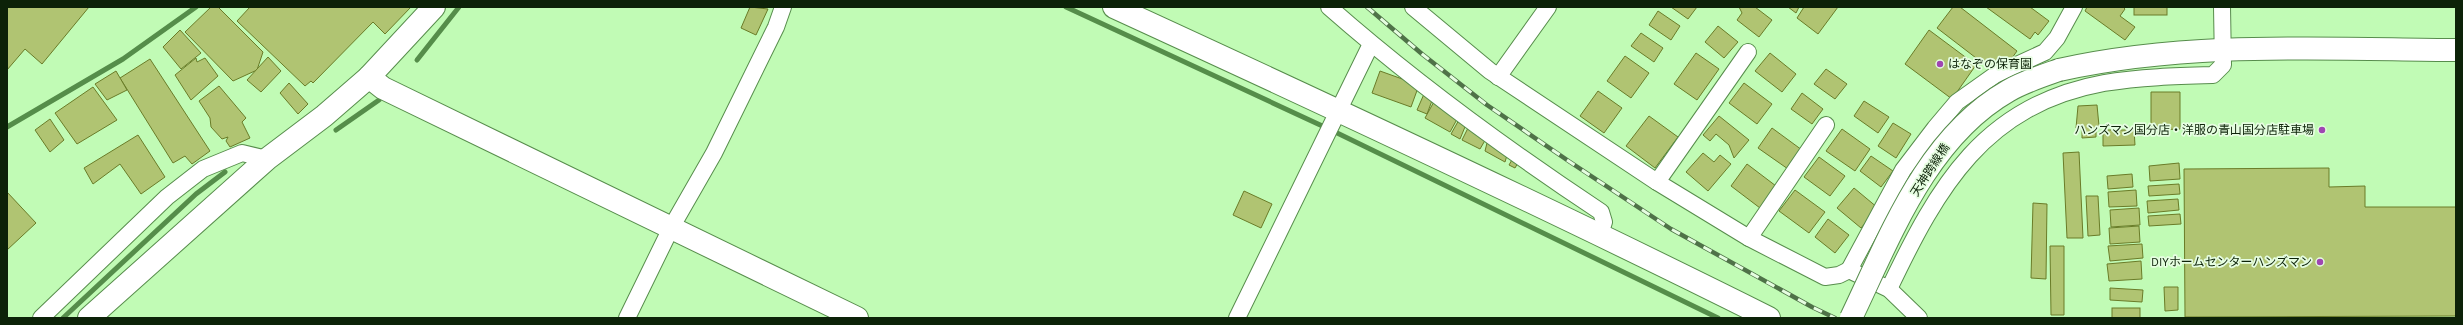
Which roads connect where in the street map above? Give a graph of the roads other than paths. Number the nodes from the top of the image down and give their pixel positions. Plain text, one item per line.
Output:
1 (434, 7) edge
2 (783, 7) edge
3 (1114, 7) edge
4 (1329, 7) edge
5 (1413, 7) edge
6 (1548, 7) edge
7 (2074, 7) edge
8 (2222, 7) edge
9 (1371, 44) junction
10 (2224, 48) junction
11 (2456, 50) edge
12 (1748, 52) dead end
13 (369, 77) junction
14 (1498, 77) junction
15 (1337, 114) junction
16 (1826, 125) dead end
17 (267, 159) junction
18 (1657, 182) junction
19 (671, 228) junction
20 (1600, 234) junction
21 (1750, 238) junction
22 (1849, 270) junction
23 (1889, 288) junction
24 (41, 318) edge
25 (89, 318) edge
26 (627, 318) edge
27 (857, 318) edge
28 (1237, 318) edge
29 (1769, 318) edge
30 (1851, 318) edge
31 (1919, 318) edge

1 - 13 street
2 - 19 street
3 - 15 street
4 - 9 street
5 - 14 street
6 - 14 street
7 - 22 street
8 - 10 street
9 - 15 street
9 - 20 street
10 - 11 street, 天神跨線橋
10 - 23 street
10 - 30 street, 天神跨線橋, bridge
12 - 18 street
13 - 17 street
13 - 19 street
14 - 18 street
15 - 20 street
15 - 28 street
16 - 21 street
17 - 24 street
17 - 25 street
18 - 21 street
19 - 26 street
19 - 27 street
20 - 29 street
21 - 22 street
22 - 23 street
23 - 31 street

